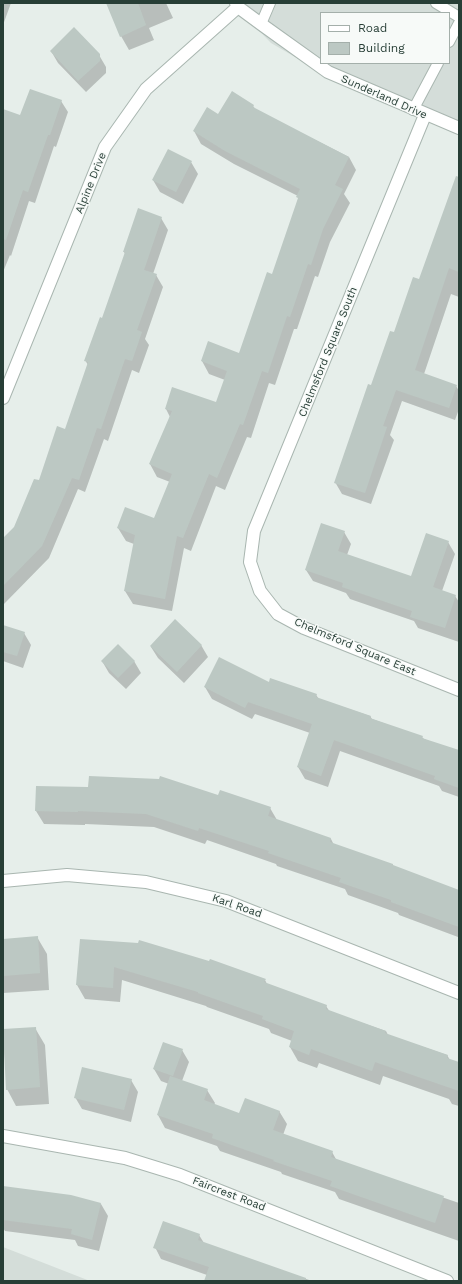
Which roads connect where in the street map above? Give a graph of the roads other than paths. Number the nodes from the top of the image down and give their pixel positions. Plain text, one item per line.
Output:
1 (270, 3) edge
2 (436, 3) edge
3 (237, 5) edge
4 (459, 17) edge
5 (459, 23) edge
6 (261, 24) junction
7 (450, 40) edge
8 (437, 64) edge
9 (413, 110) junction
10 (425, 114) junction
11 (459, 128) edge
12 (3, 398) edge
13 (260, 592) joint
14 (459, 690) edge
15 (3, 881) edge
16 (459, 993) edge
17 (3, 1136) edge
18 (447, 1281) edge

1 - 6 lane
2 - 4 lane
3 - 6 street, Sunderland Drive
3 - 12 street, Alpine Drive
5 - 7 lane
6 - 9 street, Sunderland Drive
8 - 9 lane
9 - 10 street, Sunderland Drive
10 - 11 street, Sunderland Drive
10 - 13 street, Chelmsford Square South
13 - 14 street, Chelmsford Square East
15 - 16 street, Karl Road
17 - 18 street, Faircrest Road

